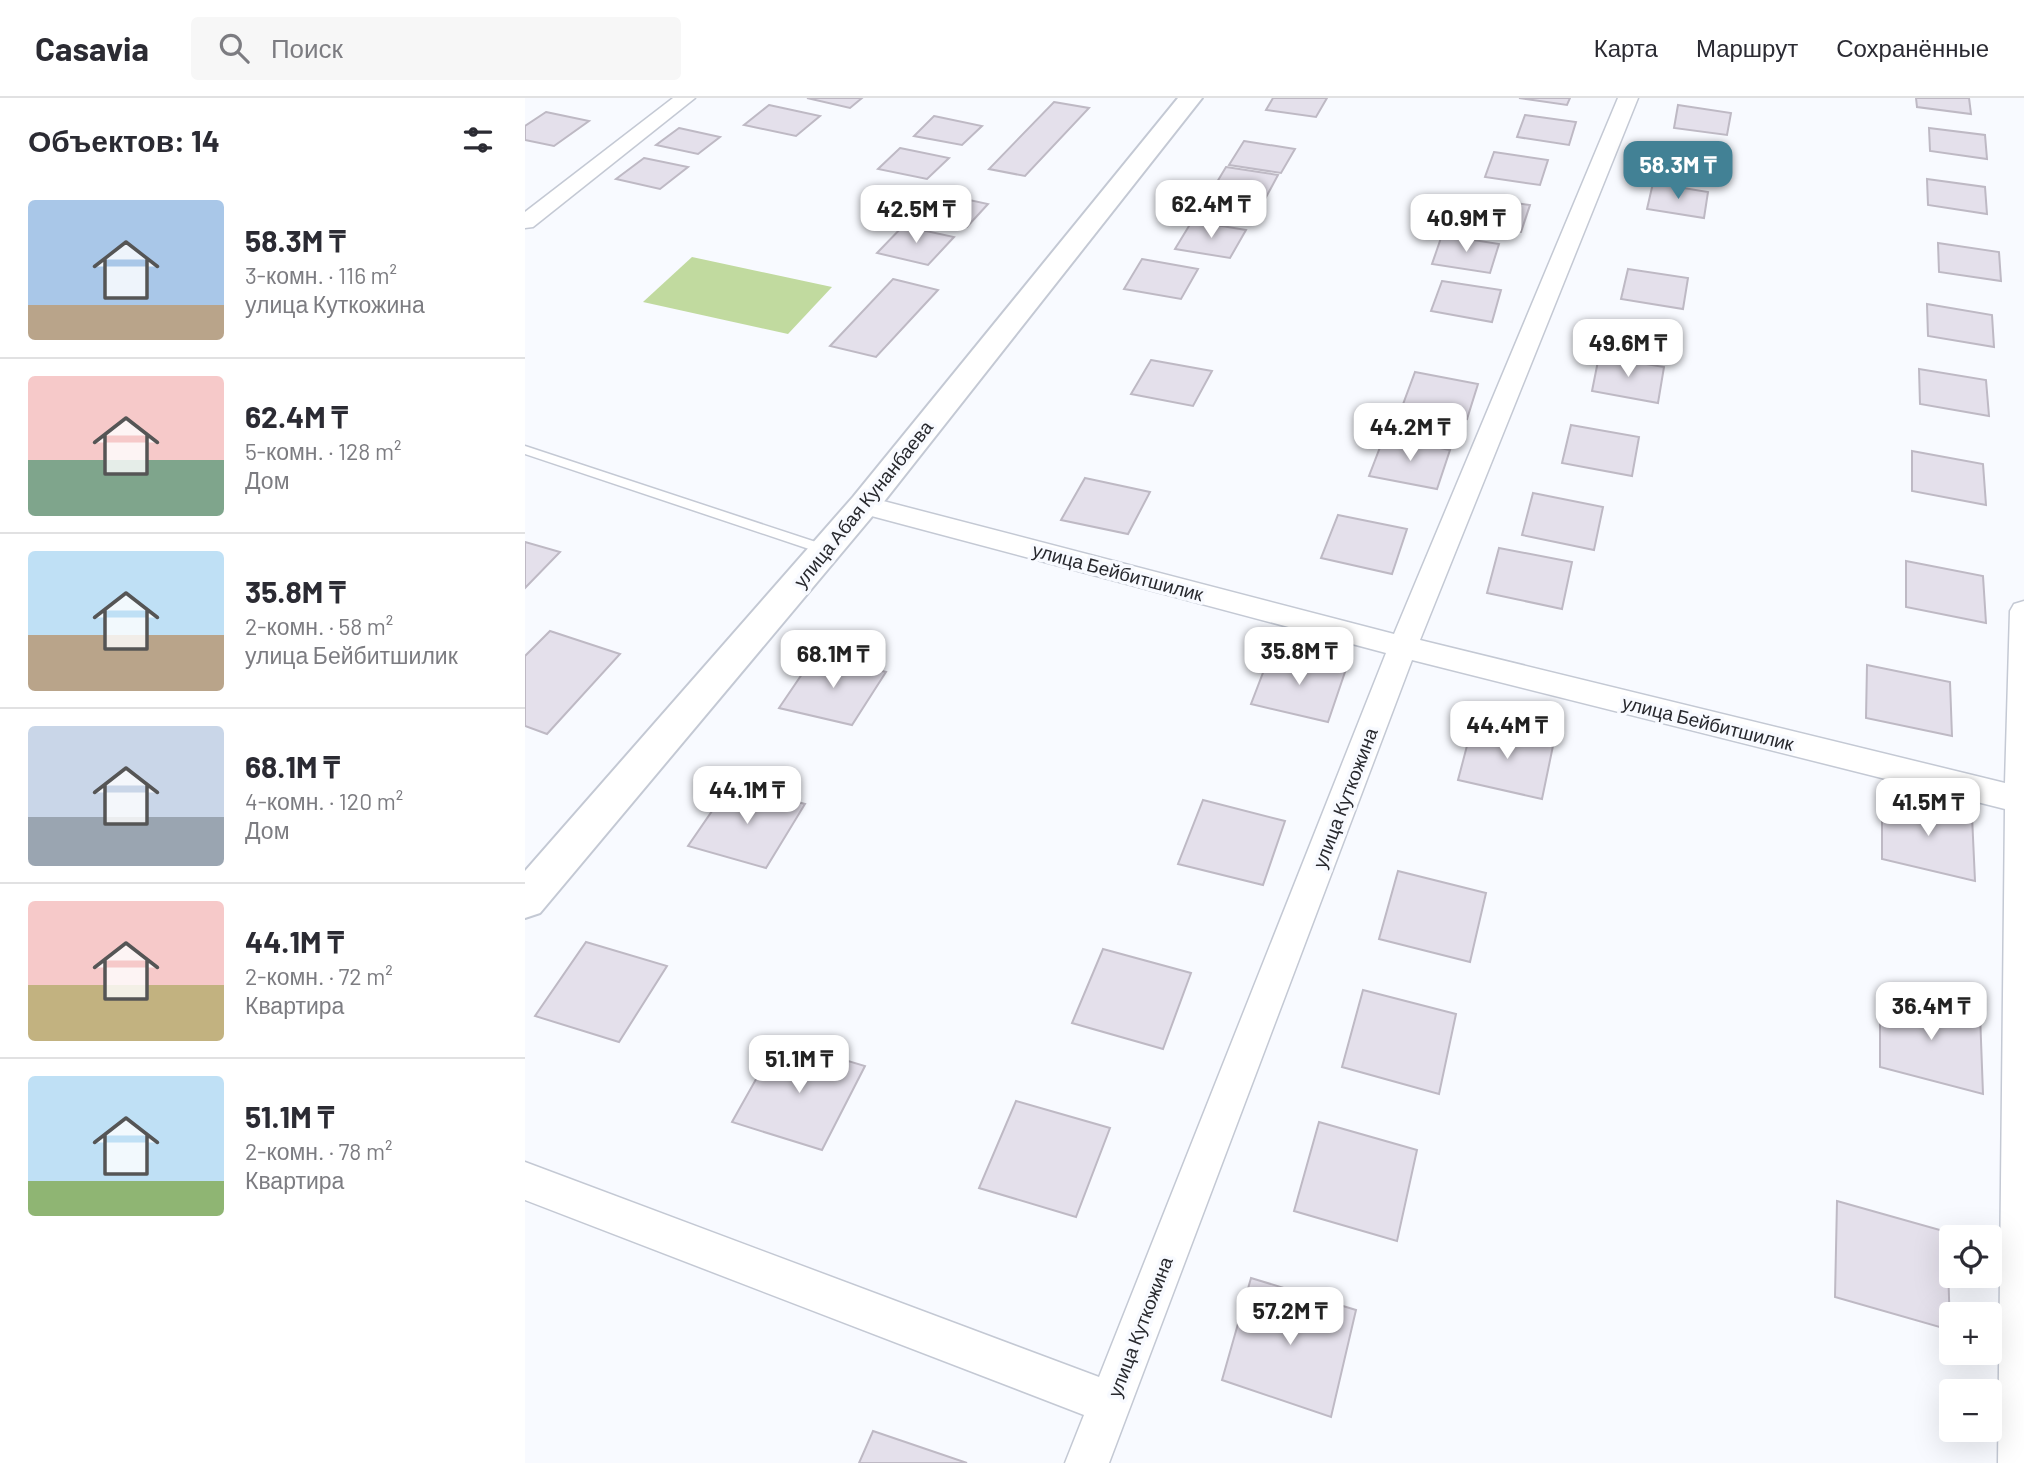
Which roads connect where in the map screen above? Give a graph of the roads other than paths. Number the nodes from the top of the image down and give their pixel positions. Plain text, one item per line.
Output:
1 (685, 98) edge
2 (1190, 98) edge
3 (1628, 98) edge
4 (525, 222) edge
5 (525, 450) edge
6 (864, 505) junction
7 (825, 550) junction
8 (2024, 611) edge
9 (1403, 647) junction
10 (2022, 801) edge
11 (525, 900) edge
12 (525, 1181) edge
13 (1110, 1403) junction
14 (1087, 1463) edge
15 (2020, 1463) edge

1 - 4 street
2 - 6 street, улица Абая Кунанбаева
3 - 9 street, улица Куткожина
5 - 7 lane
6 - 7 street, улица Абая Кунанбаева
6 - 9 street, улица Бейбитшилик
7 - 11 street, улица Абая Кунанбаева
8 - 10 street
9 - 10 street, улица Бейбитшилик
9 - 13 street, улица Куткожина
10 - 15 street
12 - 13 street
13 - 14 street, улица Куткожина

